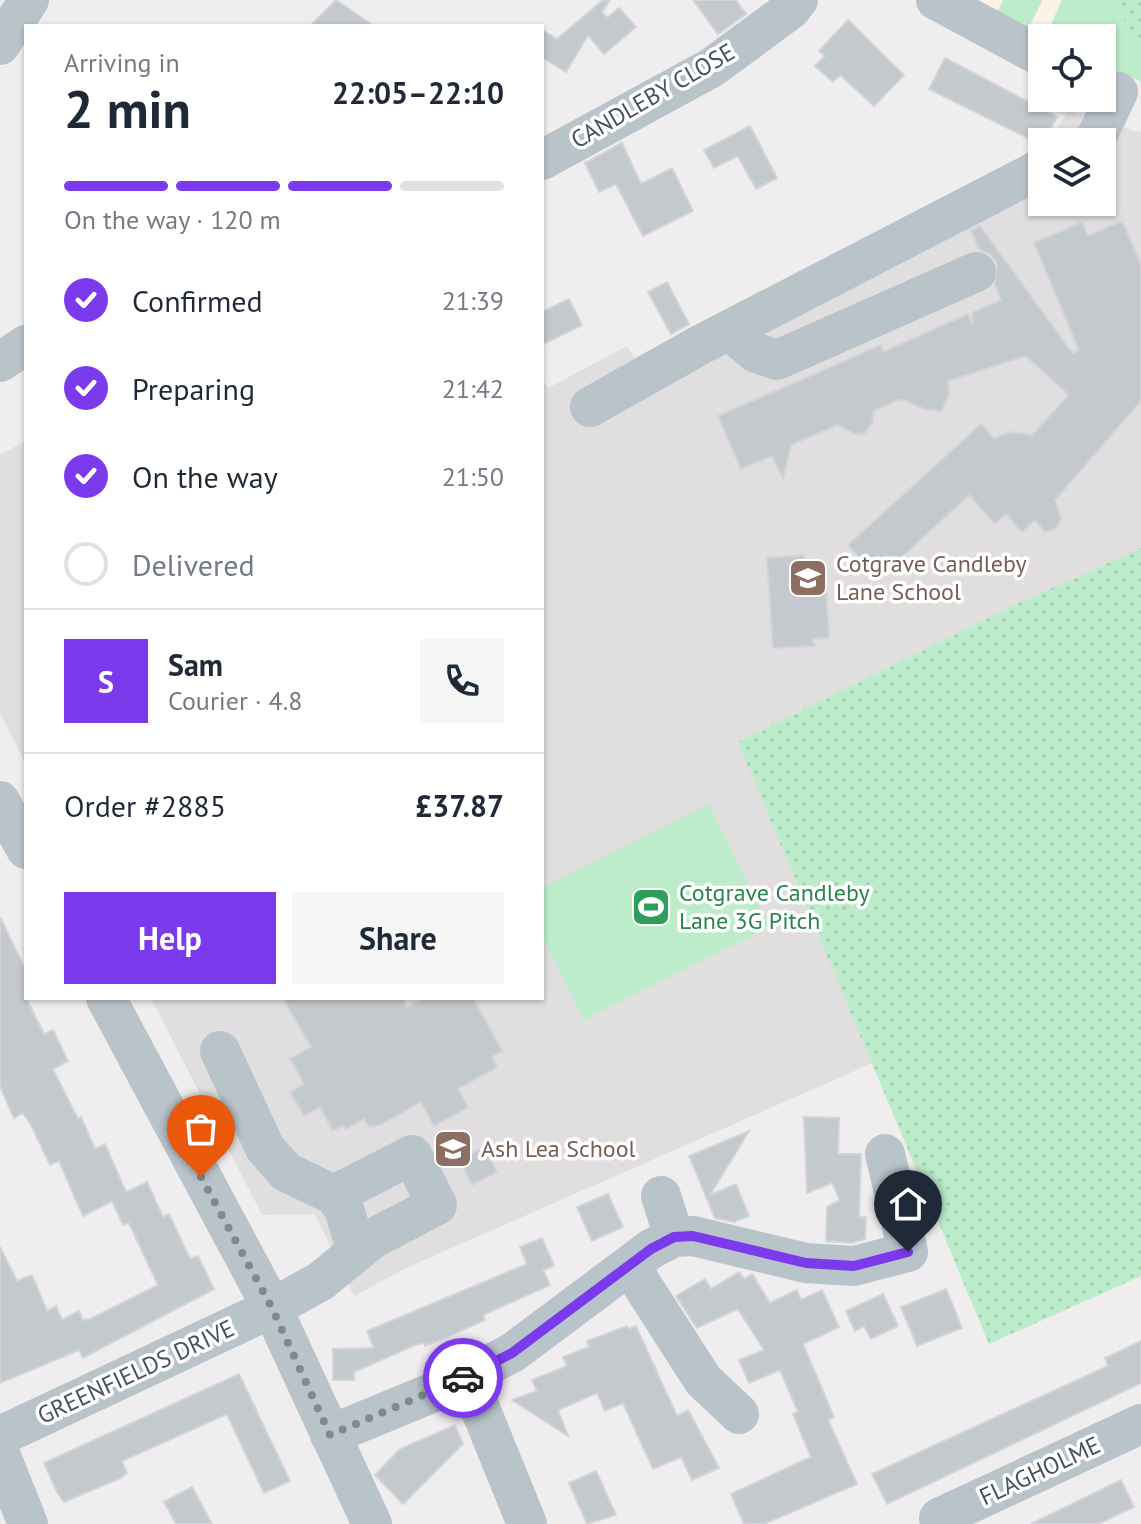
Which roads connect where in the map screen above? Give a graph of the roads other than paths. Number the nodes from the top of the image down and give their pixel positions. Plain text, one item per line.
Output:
1 (29, 0) edge
2 (798, 0) edge
3 (936, 0) edge
4 (980, 11) edge
5 (0, 45) edge
6 (1028, 47) edge
7 (1120, 92) edge
8 (1101, 128) edge
9 (544, 159) edge
10 (1028, 175) edge
11 (885, 248) junction
12 (976, 272) dead end
13 (907, 302) junction
14 (729, 330) junction
15 (24, 346) edge
16 (0, 362) edge
17 (590, 407) dead end
18 (2, 808) edge
19 (24, 846) edge
20 (107, 1000) edge
21 (220, 1051) dead end
22 (885, 1154) dead end
23 (334, 1195) junction
24 (661, 1196) dead end
25 (674, 1237) junction
26 (357, 1252) junction
27 (630, 1266) junction
28 (272, 1308) junction
29 (467, 1376) junction
30 (739, 1414) dead end
31 (1141, 1424) edge
32 (330, 1435) junction
33 (0, 1436) edge
34 (0, 1454) edge
35 (936, 1522) edge
36 (28, 1524) edge
37 (372, 1524) edge
38 (527, 1524) edge

1 - 5 street
2 - 9 street, CANDLEBY CLOSE
3 - 4 street
4 - 6 street
7 - 8 street
10 - 11 street
11 - 13 street
11 - 14 street
12 - 13 street
13 - 14 street
14 - 17 street
15 - 16 street
18 - 19 street
20 - 28 street
21 - 23 street
22 - 25 street
23 - 26 street
23 - 26 street, GREENFIELDS DRIVE
24 - 25 street
25 - 27 street
26 - 28 street, GREENFIELDS DRIVE
27 - 29 street
27 - 30 street
28 - 32 street
28 - 33 street, GREENFIELDS DRIVE
29 - 32 street
29 - 38 street
31 - 35 street, FLAGHOLME
32 - 37 street
34 - 36 street

